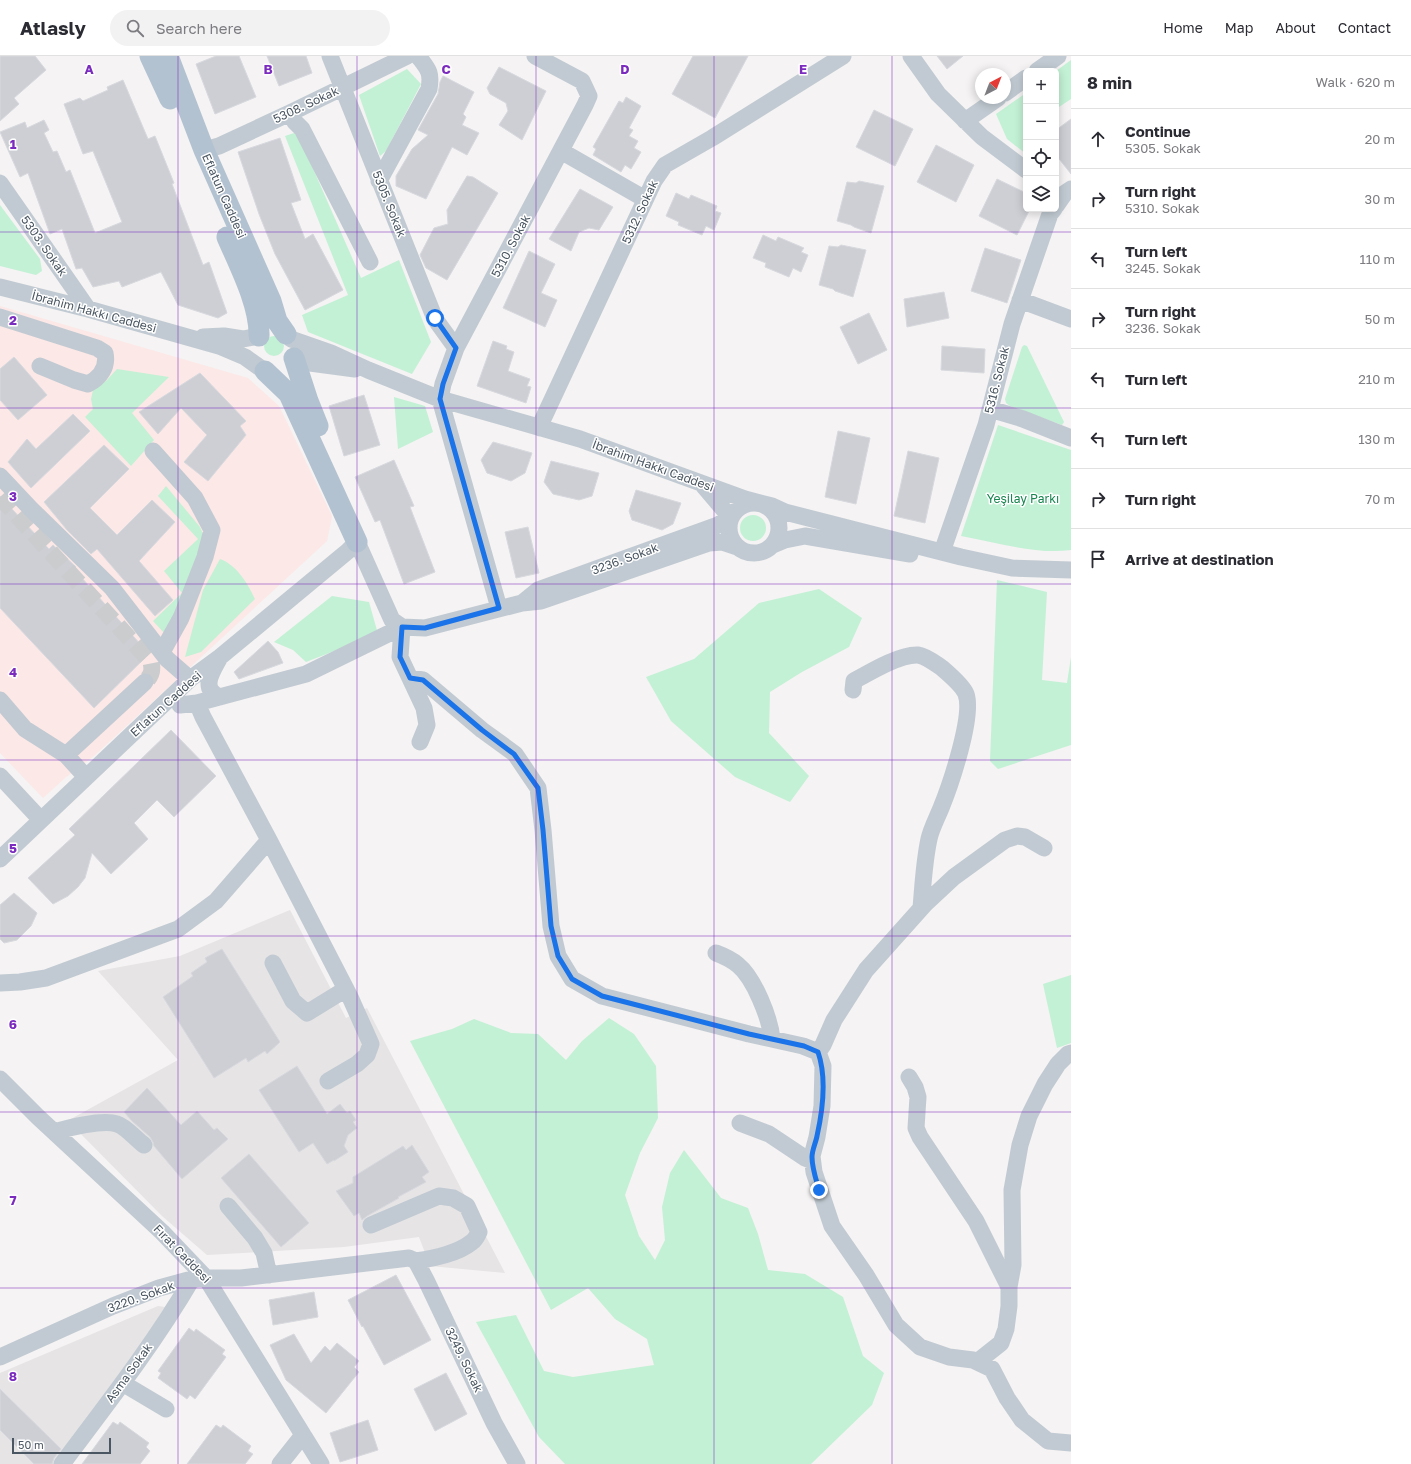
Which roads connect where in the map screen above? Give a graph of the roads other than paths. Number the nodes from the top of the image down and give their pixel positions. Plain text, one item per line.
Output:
1 (150, 56) edge
2 (168, 56) edge
3 (330, 56) edge
4 (407, 56) edge
5 (418, 56) edge
6 (535, 56) edge
7 (843, 56) edge
8 (911, 56) edge
9 (1058, 56) edge
10 (1041, 68) edge
11 (1023, 80) edge
12 (342, 88) junction
13 (1011, 89) edge
14 (989, 104) edge
15 (290, 112) junction
16 (965, 121) junction
17 (204, 150) junction
18 (561, 151) junction
19 (1023, 168) edge
20 (379, 181) junction
21 (0, 183) edge
22 (645, 199) junction
23 (1062, 199) edge
24 (370, 262) dead end
25 (0, 287) edge
26 (1020, 300) junction
27 (88, 309) junction
28 (0, 317) edge
29 (1071, 319) edge
30 (259, 336) junction
31 (187, 338) junction
32 (290, 343) junction
33 (456, 348) junction
34 (40, 366) dead end
35 (262, 369) junction
36 (440, 399) junction
37 (990, 409) junction
38 (540, 428) junction
39 (1071, 438) edge
40 (153, 451) dead end
41 (0, 476) edge
42 (701, 482) junction
43 (758, 503) junction
44 (730, 517) junction
45 (357, 542) junction
46 (773, 545) junction
47 (737, 547) junction
48 (942, 552) junction
49 (1071, 570) edge
50 (522, 603) junction
51 (499, 608) junction
52 (402, 627) junction
53 (162, 652) junction
54 (220, 657) junction
55 (410, 678) junction
56 (190, 679) junction
57 (146, 682) tunnel mouth
58 (853, 690) dead end
59 (220, 697) junction
60 (0, 700) edge
61 (197, 703) junction
62 (180, 705) junction
63 (420, 742) dead end
64 (66, 755) junction
65 (0, 776) edge
66 (86, 778) junction
67 (41, 820) junction
68 (269, 840) junction
69 (1044, 848) dead end
70 (0, 859) edge
71 (0, 872) edge
72 (920, 908) junction
73 (716, 953) dead end
74 (273, 963) dead end
75 (0, 983) edge
76 (348, 993) junction
77 (772, 1039) junction
78 (818, 1052) junction
79 (1071, 1053) edge
80 (909, 1077) dead end
81 (0, 1079) edge
82 (328, 1081) dead end
83 (740, 1123) dead end
84 (54, 1132) junction
85 (144, 1145) dead end
86 (812, 1161) junction
87 (228, 1206) dead end
88 (371, 1225) dead end
89 (413, 1260) junction
90 (269, 1275) junction
91 (199, 1278) junction
92 (1009, 1286) junction
93 (0, 1357) edge
94 (977, 1362) junction
95 (125, 1380) junction
96 (166, 1409) dead end
97 (303, 1435) junction
98 (1071, 1443) edge
99 (62, 1464) edge
100 (280, 1464) edge
101 (321, 1464) edge
102 (517, 1464) edge

1 - 30 main road, Eflatun Caddesi
2 - 17 main road, Eflatun Caddesi
3 - 12 street, 5305. Sokak
4 - 12 street, 5308. Sokak
5 - 20 street
6 - 18 street, 5310. Sokak
7 - 22 street, 5312. Sokak
8 - 16 street
9 - 10 street
11 - 13 street
12 - 15 street, 5308. Sokak
12 - 20 street, 5305. Sokak
14 - 16 street
15 - 17 street, 5308. Sokak
15 - 24 street
16 - 19 street
17 - 32 main road, Eflatun Caddesi
18 - 22 street
18 - 33 street, 5310. Sokak
20 - 33 street, 5305. Sokak
21 - 27 street, 5303. Sokak
22 - 38 street, 5312. Sokak
23 - 26 street, 5316. Sokak
25 - 27 street, İbrahim Hakkı Caddesi
26 - 29 street
26 - 37 street, 5316. Sokak
27 - 31 street, İbrahim Hakkı Caddesi
28 - 34 street
30 - 31 street
30 - 32 main road
30 - 35 main road
31 - 35 street, İbrahim Hakkı Caddesi
32 - 35 main road
32 - 36 street, İbrahim Hakkı Caddesi
32 - 45 main road, Eflatun Caddesi
33 - 36 street, 5310. Sokak
35 - 45 main road
36 - 38 street, İbrahim Hakkı Caddesi
36 - 51 street
37 - 39 street
37 - 48 street, 5316. Sokak
38 - 42 street, İbrahim Hakkı Caddesi
40 - 53 street
41 - 53 street
42 - 43 street, İbrahim Hakkı Caddesi
42 - 44 street
43 - 44 street
43 - 46 street
43 - 48 street, İbrahim Hakkı Caddesi
44 - 47 street
44 - 50 street, 3236. Sokak
45 - 52 street
45 - 54 street, Eflatun Caddesi
46 - 47 street
46 - 48 street, İbrahim Hakkı Caddesi
47 - 50 street, 3236. Sokak
48 - 49 street, İbrahim Hakkı Caddesi
50 - 51 street, 3236. Sokak
51 - 52 street, 3236. Sokak
52 - 55 street
52 - 59 street
53 - 56 street
54 - 56 street, Eflatun Caddesi
54 - 59 street
55 - 63 street
55 - 77 street
56 - 62 street
56 - 66 street, Eflatun Caddesi
57 - 64 street
58 - 72 street
59 - 61 street
60 - 64 street
61 - 62 street
61 - 68 street
62 - 71 street, Eflatun Caddesi
64 - 66 street
65 - 67 street
66 - 67 street, Eflatun Caddesi
67 - 70 street, Eflatun Caddesi
68 - 75 street
68 - 76 street
69 - 72 street
72 - 78 street
73 - 77 street
74 - 76 street
76 - 82 street
77 - 78 street
78 - 86 street
79 - 92 street
80 - 92 street
81 - 84 street, Fırat Caddesi
83 - 86 street
84 - 85 street
84 - 91 street, Fırat Caddesi
86 - 94 street
87 - 90 street
88 - 89 street, 3220. Sokak
89 - 90 street, 3220. Sokak
89 - 102 street, 3249. Sokak
90 - 91 street, 3220. Sokak
91 - 93 street, 3220. Sokak
91 - 95 street, Asma Sokak
91 - 97 street, Fırat Caddesi
92 - 94 street
94 - 98 street
95 - 96 street
95 - 99 street, Asma Sokak
97 - 100 street
97 - 101 street, Fırat Caddesi

